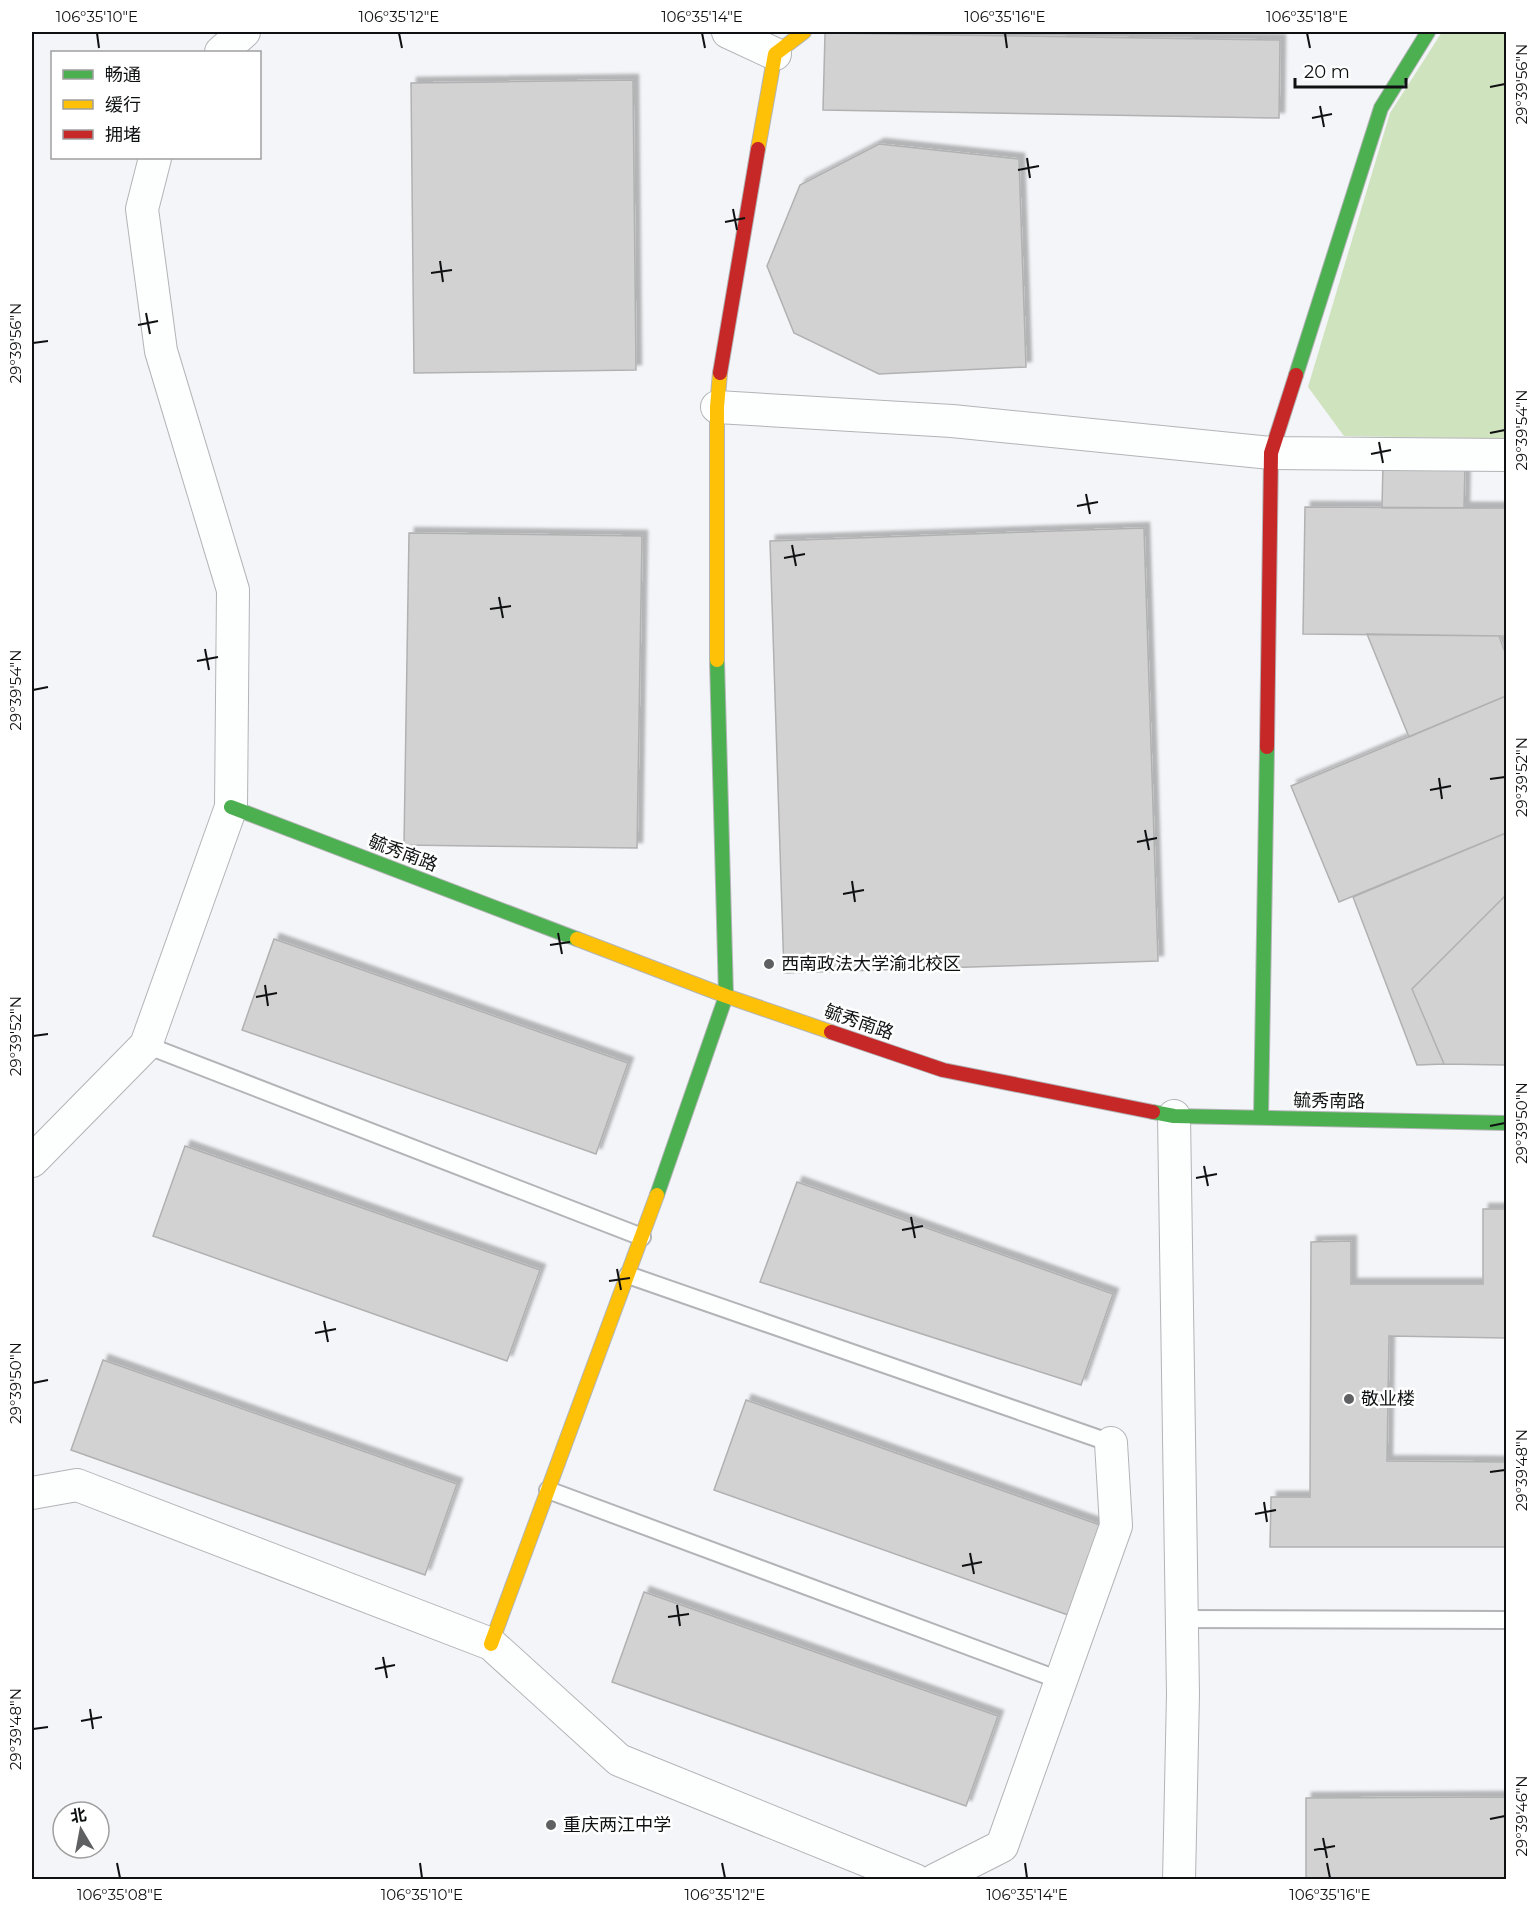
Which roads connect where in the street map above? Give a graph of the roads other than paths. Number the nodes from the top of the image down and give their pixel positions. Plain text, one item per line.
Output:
1 (244, 32) edge
2 (728, 32) edge
3 (804, 32) edge
4 (1428, 32) edge
5 (222, 51) edge
6 (775, 54) junction
7 (155, 159) edge
8 (717, 407) junction
9 (1270, 453) junction
10 (1506, 456) edge
11 (231, 807) junction
12 (726, 996) junction
13 (146, 1045) junction
14 (1174, 1116) junction
15 (1262, 1118) junction
16 (1506, 1123) edge
17 (32, 1161) edge
18 (642, 1237) junction
19 (628, 1275) junction
20 (1111, 1443) joint
21 (548, 1490) junction
22 (32, 1493) edge
23 (1182, 1619) junction
24 (1506, 1620) edge
25 (491, 1644) junction
26 (1062, 1681) junction
27 (915, 1880) edge
28 (935, 1880) edge
29 (1179, 1880) edge

1 - 5 street
2 - 6 street
3 - 6 street
4 - 9 street
6 - 8 street
7 - 11 street
8 - 9 street
8 - 12 street
9 - 10 street
9 - 15 street
11 - 12 street, 毓秀南路
11 - 13 street
12 - 14 street, 毓秀南路
12 - 18 street
13 - 17 street
13 - 18 lane
14 - 15 street, 毓秀南路
14 - 23 street
15 - 16 street, 毓秀南路
18 - 19 street
19 - 20 lane
19 - 21 street
20 - 26 street
21 - 25 street
21 - 26 lane
22 - 25 street
23 - 24 lane
23 - 29 street
25 - 27 street
26 - 28 street

